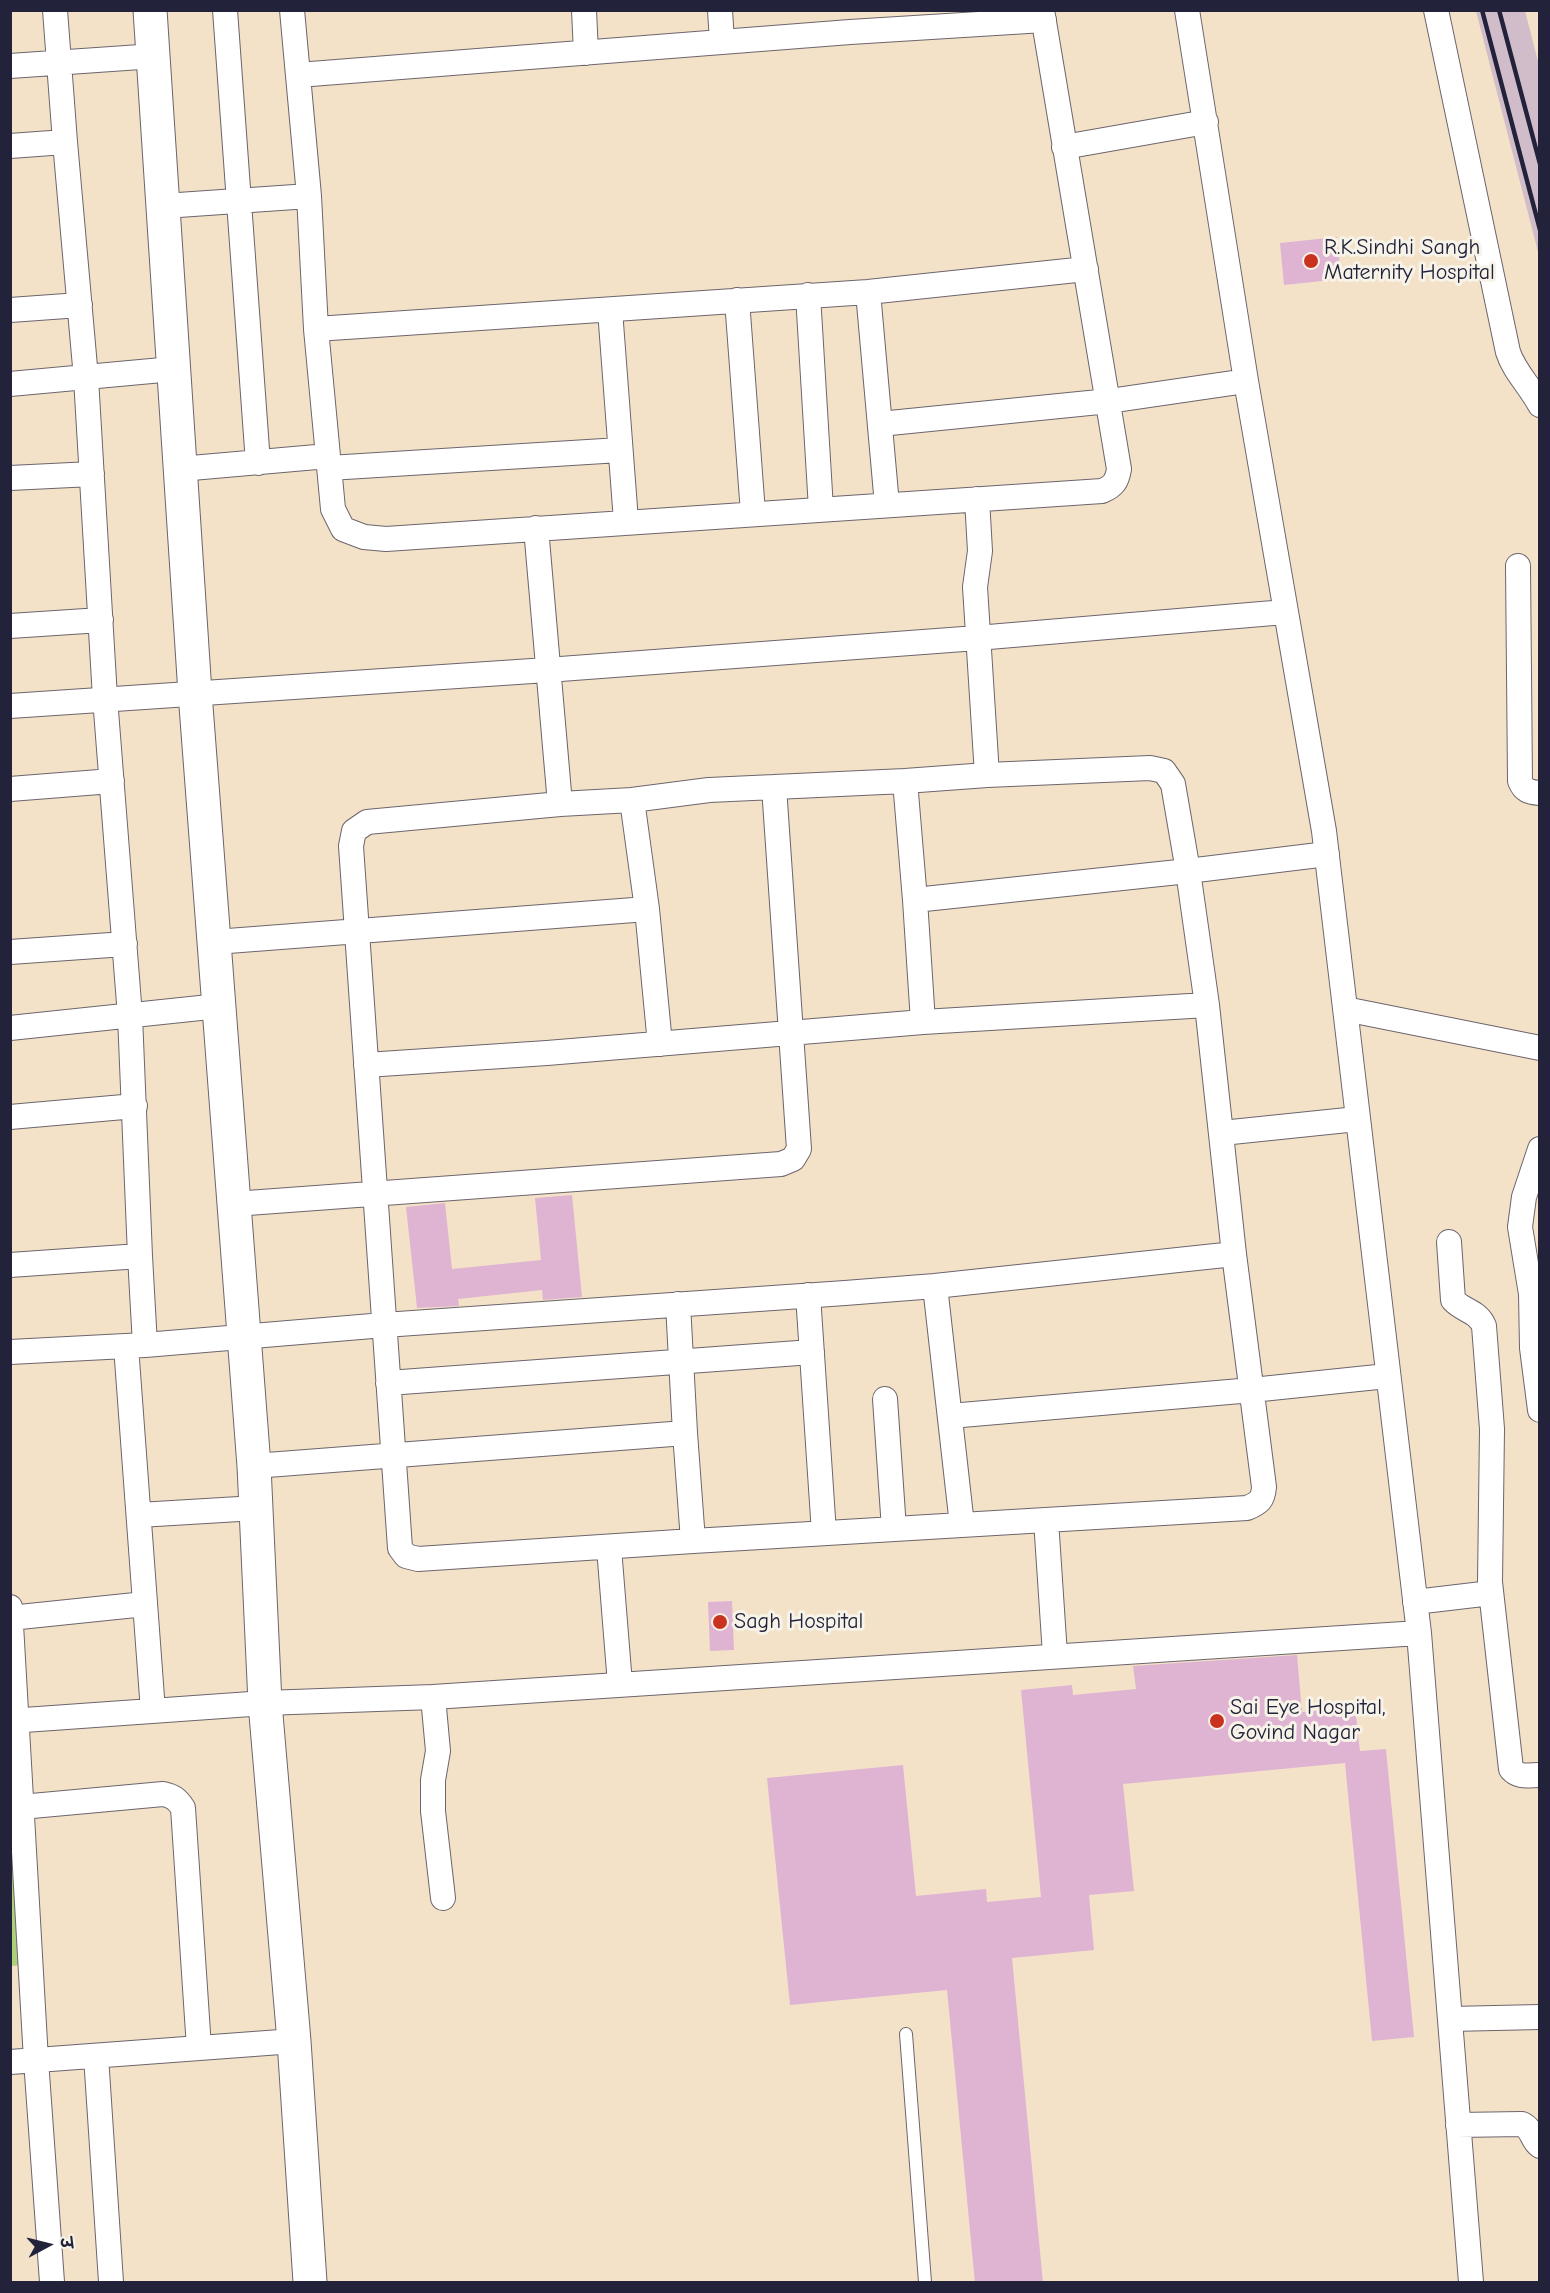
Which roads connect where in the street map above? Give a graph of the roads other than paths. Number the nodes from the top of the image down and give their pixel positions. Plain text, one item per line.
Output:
1 (55, 10) edge
2 (150, 10) edge
3 (225, 10) edge
4 (292, 10) edge
5 (584, 10) edge
6 (720, 10) edge
7 (1187, 10) edge
8 (1436, 10) edge
9 (1043, 15) edge
10 (849, 21) edge
11 (722, 42) junction
12 (586, 53) junction
13 (155, 56) junction
14 (59, 62) junction
15 (10, 66) edge
16 (298, 75) junction
17 (1206, 122) junction
18 (65, 142) junction
19 (10, 146) edge
20 (1065, 147) junction
21 (309, 196) junction
22 (239, 201) junction
23 (164, 206) junction
24 (1086, 269) junction
25 (868, 292) junction
26 (808, 295) junction
27 (737, 300) junction
28 (80, 304) junction
29 (10, 310) edge
30 (610, 310) junction
31 (316, 329) junction
32 (174, 369) junction
33 (86, 378) junction
34 (1246, 381) junction
35 (10, 384) edge
36 (1108, 401) junction
37 (1539, 405) edge
38 (880, 424) junction
39 (620, 450) junction
40 (329, 462) junction
41 (258, 463) junction
42 (180, 469) junction
43 (92, 474) junction
44 (10, 478) edge
45 (977, 499) junction
46 (887, 505) junction
47 (821, 508) junction
48 (753, 513) junction
49 (626, 521) junction
50 (536, 528) junction
51 (1518, 566) dead end
52 (1286, 612) junction
53 (101, 620) junction
54 (10, 626) edge
55 (977, 638) junction
56 (547, 670) junction
57 (195, 693) junction
58 (105, 698) junction
59 (10, 706) edge
60 (987, 775) junction
61 (112, 781) junction
62 (905, 781) junction
63 (774, 787) junction
64 (10, 789) edge
65 (1539, 793) edge
66 (632, 800) junction
67 (560, 804) junction
68 (1327, 854) junction
69 (1188, 871) junction
70 (915, 900) junction
71 (647, 909) junction
72 (357, 932) junction
73 (215, 942) junction
74 (125, 944) junction
75 (10, 952) edge
76 (1207, 1005) junction
77 (219, 1006) junction
78 (1345, 1009) junction
79 (130, 1016) junction
80 (923, 1022) junction
81 (10, 1028) edge
82 (792, 1033) junction
83 (660, 1044) junction
84 (1539, 1048) edge
85 (366, 1065) junction
86 (135, 1106) junction
87 (10, 1117) edge
88 (1357, 1119) junction
89 (1221, 1133) junction
90 (1539, 1149) edge
91 (375, 1194) junction
92 (234, 1204) junction
93 (1449, 1242) dead end
94 (1234, 1254) junction
95 (140, 1256) junction
96 (10, 1265) edge
97 (935, 1286) junction
98 (808, 1295) junction
99 (678, 1304) junction
100 (384, 1325) junction
101 (244, 1335) junction
102 (136, 1346) junction
103 (10, 1352) edge
104 (812, 1352) junction
105 (681, 1362) junction
106 (1387, 1376) junction
107 (388, 1383) junction
108 (1252, 1390) junction
109 (885, 1400) dead end
110 (1539, 1410) edge
111 (950, 1416) junction
112 (684, 1433) junction
113 (393, 1456) junction
114 (254, 1466) junction
115 (256, 1508) junction
116 (139, 1515) junction
117 (1046, 1520) junction
118 (962, 1525) junction
119 (894, 1529) junction
120 (824, 1533) junction
121 (693, 1541) junction
122 (609, 1548) junction
123 (1491, 1593) junction
124 (1415, 1602) junction
125 (145, 1604) junction
126 (10, 1607) edge
127 (11, 1618) edge
128 (1419, 1633) junction
129 (1054, 1655) junction
130 (620, 1684) junction
131 (433, 1697) junction
132 (265, 1704) junction
133 (153, 1711) junction
134 (14, 1721) edge
135 (1539, 1774) edge
136 (17, 1808) edge
137 (443, 1898) dead end
138 (1539, 2017) edge
139 (1450, 2019) junction
140 (906, 2034) dead end
141 (294, 2041) junction
142 (199, 2048) junction
143 (96, 2056) junction
144 (36, 2060) junction
145 (10, 2062) edge
146 (1458, 2125) junction
147 (1539, 2146) edge
148 (52, 2283) edge
149 (111, 2283) edge
150 (310, 2283) edge
151 (925, 2283) edge
152 (1471, 2283) edge

1 - 14 street
2 - 13 street
3 - 22 street
4 - 16 street
5 - 12 street
6 - 11 street
7 - 17 street
8 - 37 street
9 - 10 street
9 - 20 street
10 - 11 street
11 - 12 street
12 - 16 street
13 - 14 street
13 - 23 street
14 - 15 street
14 - 18 street
16 - 21 street
17 - 20 street
17 - 34 street
18 - 19 street
18 - 28 street
20 - 24 street
21 - 22 street
21 - 31 street
22 - 23 street
22 - 41 street
23 - 32 street
24 - 25 street
24 - 36 street
25 - 26 street
25 - 38 street
26 - 27 street
26 - 47 street
27 - 30 street
27 - 48 street
28 - 29 street
28 - 33 street
30 - 31 street
30 - 39 street
31 - 40 street
32 - 33 street
32 - 42 street
33 - 35 street
33 - 43 street
34 - 36 street
34 - 52 street
36 - 38 street
36 - 45 street
38 - 46 street
39 - 40 street
39 - 49 street
40 - 41 street
40 - 50 street
41 - 42 street
42 - 57 street
43 - 44 street
43 - 53 street
45 - 46 street
45 - 55 street
46 - 47 street
47 - 48 street
48 - 49 street
49 - 50 street
50 - 56 street
51 - 65 street
52 - 55 street
52 - 68 street
53 - 54 street
53 - 58 street
55 - 56 street
55 - 60 street
56 - 57 street
56 - 67 street
57 - 58 street
57 - 73 street
58 - 59 street
58 - 61 street
60 - 62 street
60 - 69 street
61 - 64 street
61 - 74 street
62 - 63 street
62 - 70 street
63 - 66 street
63 - 82 street
66 - 67 street
66 - 71 street
67 - 72 street
68 - 69 street
68 - 78 street
69 - 70 street
69 - 76 street
70 - 80 street
71 - 72 street
71 - 83 street
72 - 73 street
72 - 85 street
73 - 77 street
74 - 75 street
74 - 79 street
76 - 80 street
76 - 89 street
77 - 79 street
77 - 92 street
78 - 84 street
78 - 88 street
79 - 81 street
79 - 86 street
80 - 82 street
82 - 83 street
82 - 91 street
83 - 85 street
85 - 91 street
86 - 87 street
86 - 95 street
88 - 89 street
88 - 106 street
89 - 94 street
90 - 110 street
91 - 92 street
91 - 100 street
92 - 101 street
93 - 123 street
94 - 97 street
94 - 108 street
95 - 96 street
95 - 102 street
97 - 98 street
97 - 111 street
98 - 99 street
98 - 104 street
99 - 100 street
99 - 105 street
100 - 101 street
100 - 107 street
101 - 102 street
101 - 114 street
102 - 103 street
102 - 116 street
104 - 105 street
104 - 120 street
105 - 107 street
105 - 112 street
106 - 108 street
106 - 124 street
107 - 113 street
108 - 111 street
108 - 117 street
109 - 119 street
111 - 118 street
112 - 113 street
112 - 121 street
113 - 114 street
113 - 122 street
114 - 115 street
115 - 116 street
115 - 132 street
116 - 125 street
117 - 118 street
117 - 129 street
118 - 119 street
119 - 120 street
120 - 121 street
121 - 122 street
122 - 130 street
123 - 124 street
123 - 135 street
124 - 128 street
125 - 127 street
125 - 133 street
126 - 127 street
127 - 134 street
128 - 129 street
128 - 139 street
129 - 130 street
130 - 131 street
131 - 132 street
131 - 137 street
132 - 133 street
132 - 141 street
133 - 134 street
134 - 136 street
136 - 142 street
136 - 144 street
138 - 139 street
139 - 146 street
140 - 151 lane
141 - 142 street
141 - 150 street
142 - 143 street
143 - 144 street
143 - 149 street
144 - 145 street
144 - 148 street
146 - 147 street
146 - 152 street

